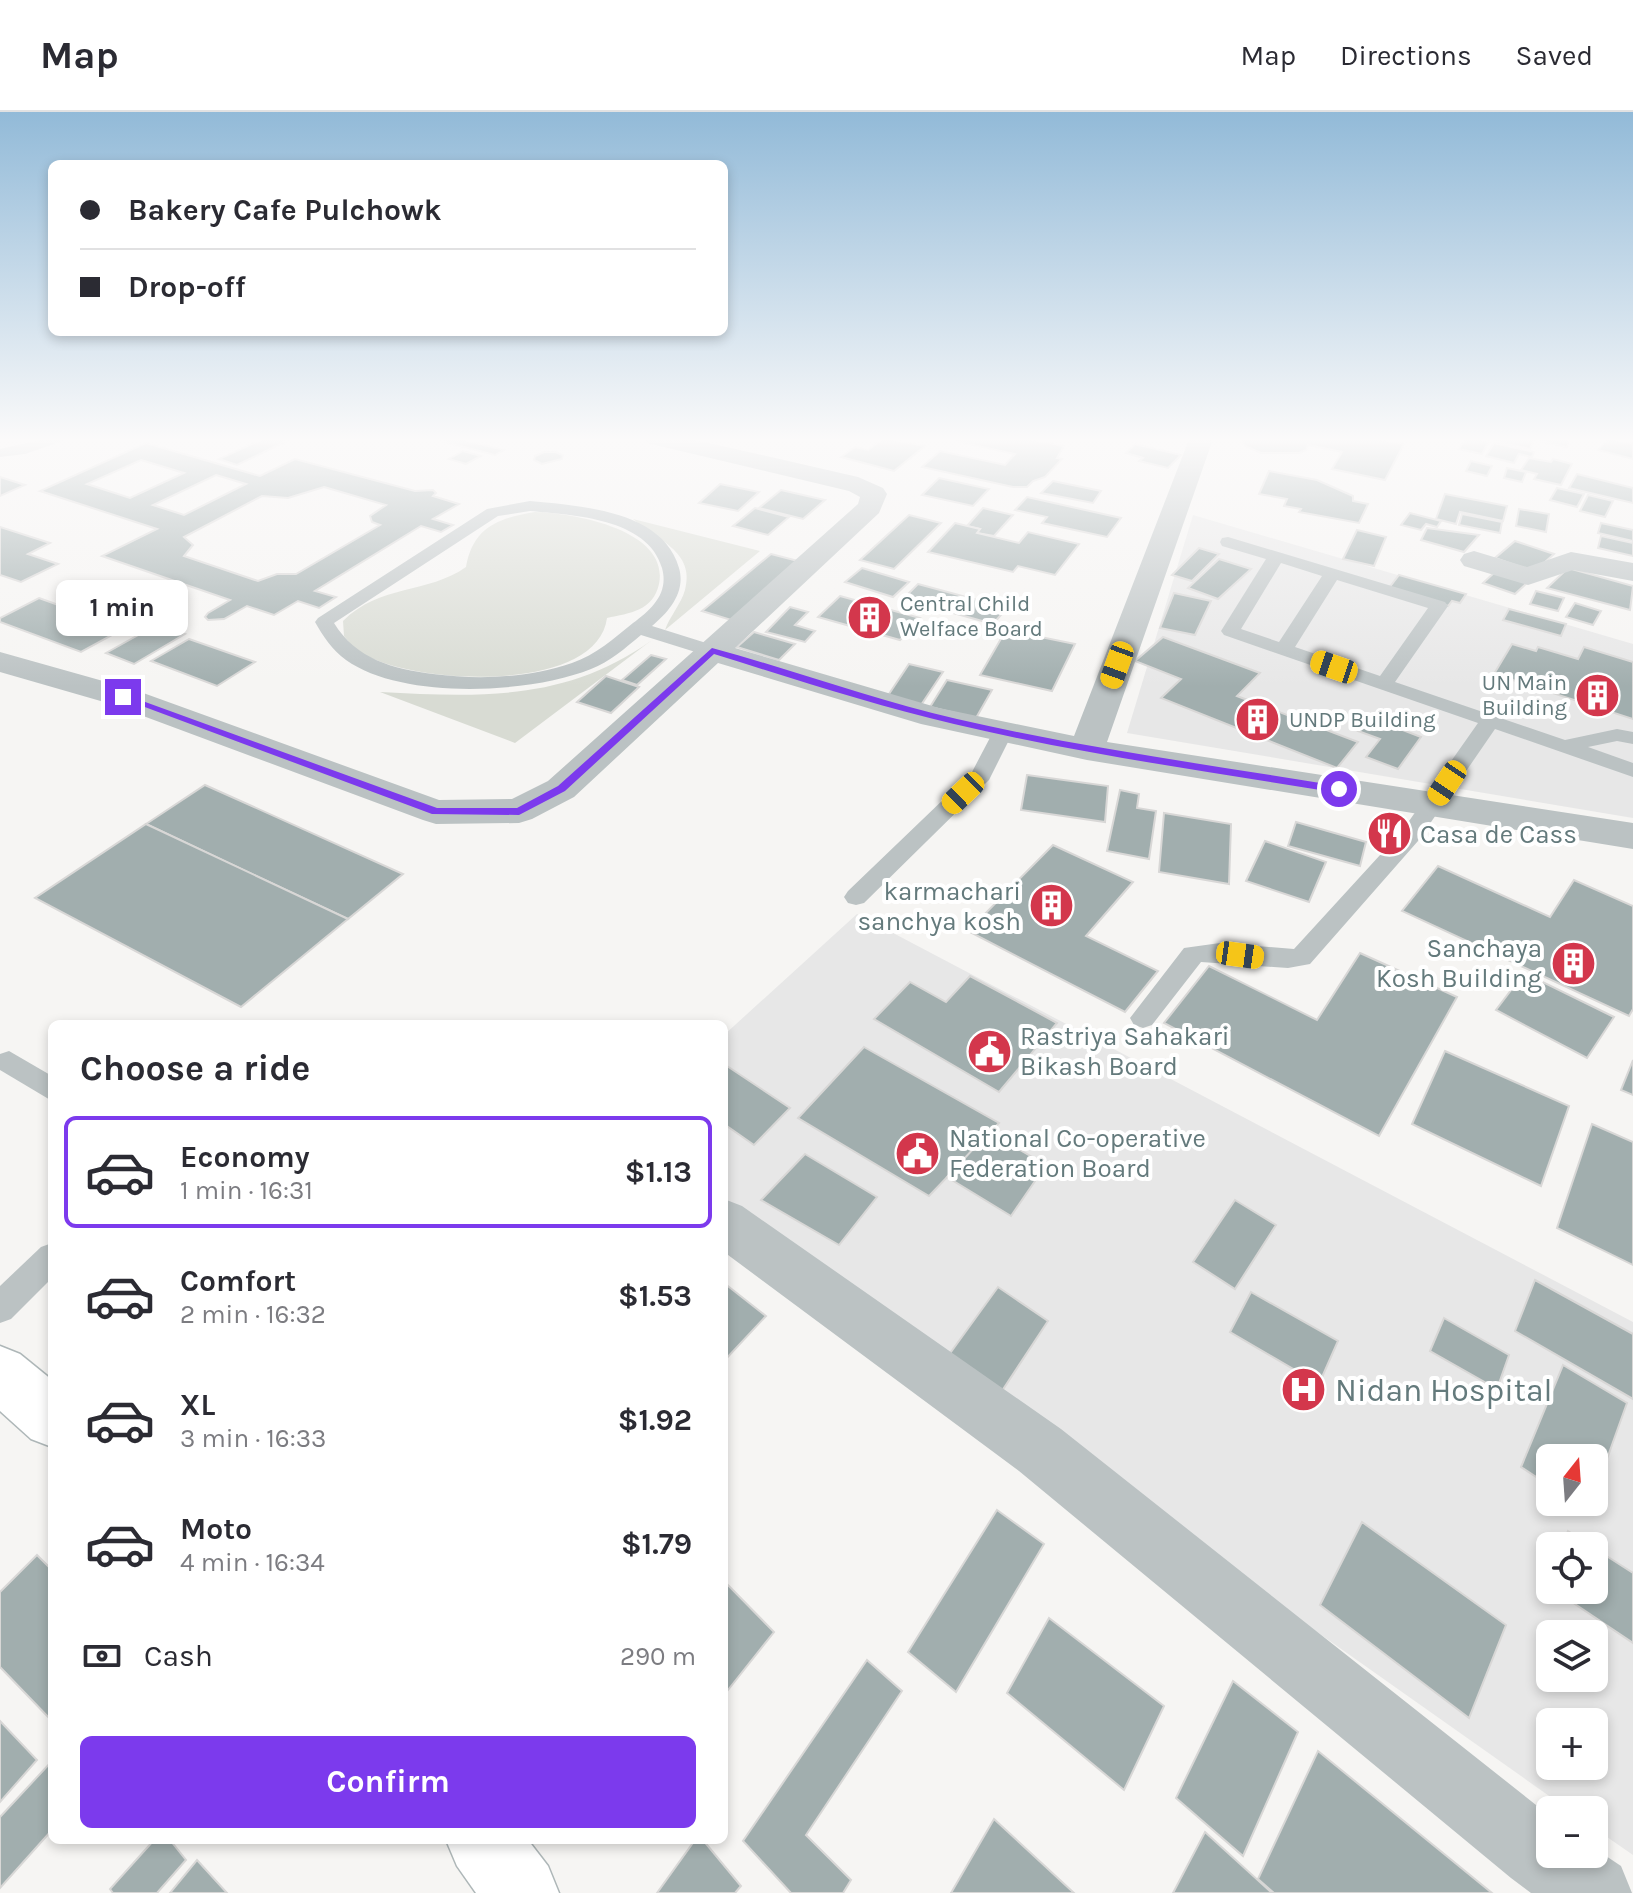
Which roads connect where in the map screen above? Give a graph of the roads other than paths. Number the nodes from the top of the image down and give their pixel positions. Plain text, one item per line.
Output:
1 (479, 521) edge
2 (617, 521) edge
3 (855, 521) edge
4 (1171, 521) edge
5 (1228, 542) dead end
6 (1276, 557) junction
7 (1474, 560) dead end
8 (1633, 572) edge
9 (1332, 574) junction
10 (638, 628) junction
11 (1284, 649) junction
12 (712, 651) junction
13 (0, 662) edge
14 (1384, 684) junction
15 (1490, 721) junction
16 (1003, 732) junction
17 (1633, 738) edge
18 (1564, 746) junction
19 (1087, 749) junction
20 (1633, 770) edge
21 (1433, 804) junction
22 (1633, 836) edge
23 (856, 897) dead end
24 (1143, 1018) dead end
25 (9, 1062) dead end
26 (48, 1087) edge
27 (728, 1225) edge
28 (48, 1261) edge
29 (0, 1308) edge
30 (0, 1374) edge
31 (48, 1415) edge
32 (486, 1844) edge
33 (521, 1893) edge
34 (1594, 1893) edge

1 - 10 lane
2 - 10 lane
3 - 12 street
4 - 19 street
5 - 6 lane
6 - 9 lane
6 - 11 lane
7 - 8 street
9 - 11 lane
9 - 14 lane
10 - 12 lane
11 - 14 lane
12 - 13 street
12 - 16 street
14 - 15 lane
15 - 18 lane
15 - 21 lane
16 - 19 street
16 - 23 lane
17 - 18 lane
18 - 20 lane
19 - 21 street
21 - 22 street
21 - 24 lane
25 - 26 lane
27 - 34 street
28 - 29 lane
30 - 31 main road
32 - 33 main road

